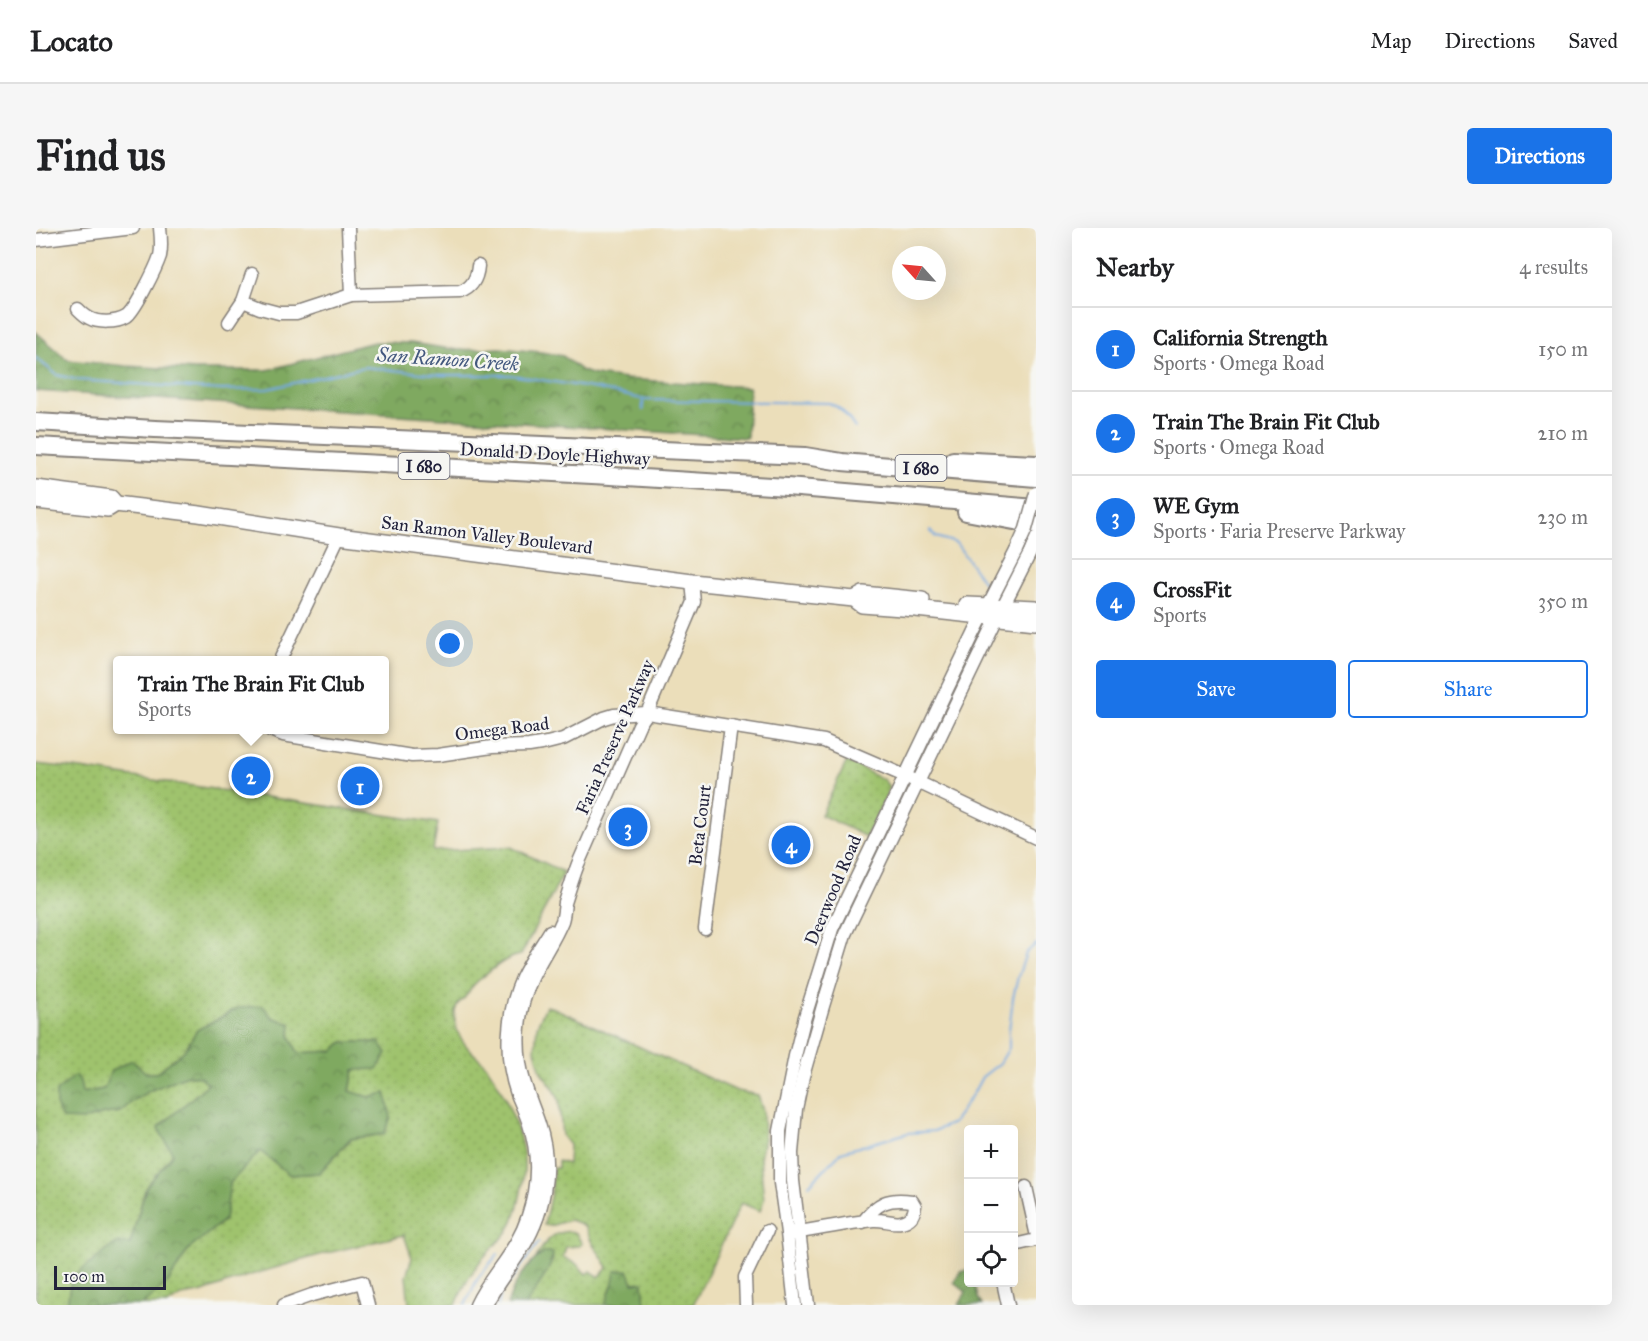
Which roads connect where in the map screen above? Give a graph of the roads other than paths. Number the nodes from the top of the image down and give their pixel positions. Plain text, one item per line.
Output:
1 (133, 228) edge
2 (160, 228) edge
3 (348, 228) edge
4 (36, 240) edge
5 (478, 266) dead end
6 (252, 274) dead end
7 (351, 295) junction
8 (243, 301) junction
9 (78, 309) dead end
10 (229, 322) dead end
11 (36, 422) edge
12 (36, 446) edge
13 (806, 456) junction
14 (1036, 464) edge
15 (1036, 478) edge
16 (36, 488) edge
17 (1036, 493) edge
18 (36, 501) edge
19 (935, 501) junction
20 (116, 504) junction
21 (1036, 508) edge
22 (1036, 525) edge
23 (339, 536) junction
24 (1036, 538) edge
25 (692, 582) junction
26 (1036, 608) edge
27 (993, 612) junction
28 (1036, 622) edge
29 (282, 656) edge
30 (647, 713) junction
31 (731, 726) junction
32 (281, 734) edge
33 (905, 776) junction
34 (917, 782) junction
35 (1036, 838) edge
36 (564, 907) junction
37 (705, 929) dead end
38 (1026, 1187) dead end
39 (863, 1222) dead end
40 (767, 1232) dead end
41 (793, 1232) junction
42 (1036, 1232) edge
43 (1036, 1240) edge
44 (1018, 1244) edge
45 (1004, 1287) edge
46 (291, 1304) edge
47 (368, 1305) edge
48 (476, 1305) edge
49 (486, 1305) edge
50 (746, 1305) edge
51 (795, 1305) edge
52 (808, 1305) edge
53 (1008, 1305) edge

1 - 4 street
2 - 9 street
3 - 7 street
5 - 7 street
6 - 8 street
7 - 8 street
8 - 10 street
11 - 13 highway, Donald D Doyle Highway / I 680
12 - 19 highway, Donald D Doyle Highway / I 680
13 - 14 highway
13 - 15 highway, Donald D Doyle Highway / I 680
16 - 20 main road, San Ramon Valley Boulevard
17 - 27 street, Deerwood Road, bridge
18 - 20 main road, San Ramon Valley Boulevard
19 - 21 highway, Donald D Doyle Highway / I 680
19 - 22 highway
20 - 23 main road, San Ramon Valley Boulevard
23 - 25 main road, San Ramon Valley Boulevard
23 - 29 street
24 - 27 street, Deerwood Road
25 - 27 main road, San Ramon Valley Boulevard
25 - 30 street, Faria Preserve Parkway
26 - 27 main road, San Ramon Valley Boulevard
27 - 28 main road, San Ramon Valley Boulevard
27 - 33 street, Deerwood Road
27 - 34 street, Deerwood Road
30 - 31 street, Omega Road
30 - 32 street, Omega Road
30 - 36 street, Faria Preserve Parkway
31 - 33 street, Omega Road
31 - 37 street, Beta Court
33 - 34 street, Omega Road
33 - 41 street, Deerwood Road
34 - 35 street, Omega Road
34 - 41 street, Deerwood Road
36 - 48 street, Faria Preserve Parkway
36 - 49 street, Faria Preserve Parkway
38 - 42 street
39 - 41 street
40 - 50 street
41 - 51 street, Deerwood Road
41 - 52 street, Deerwood Road
43 - 44 street
45 - 53 street
46 - 47 street

